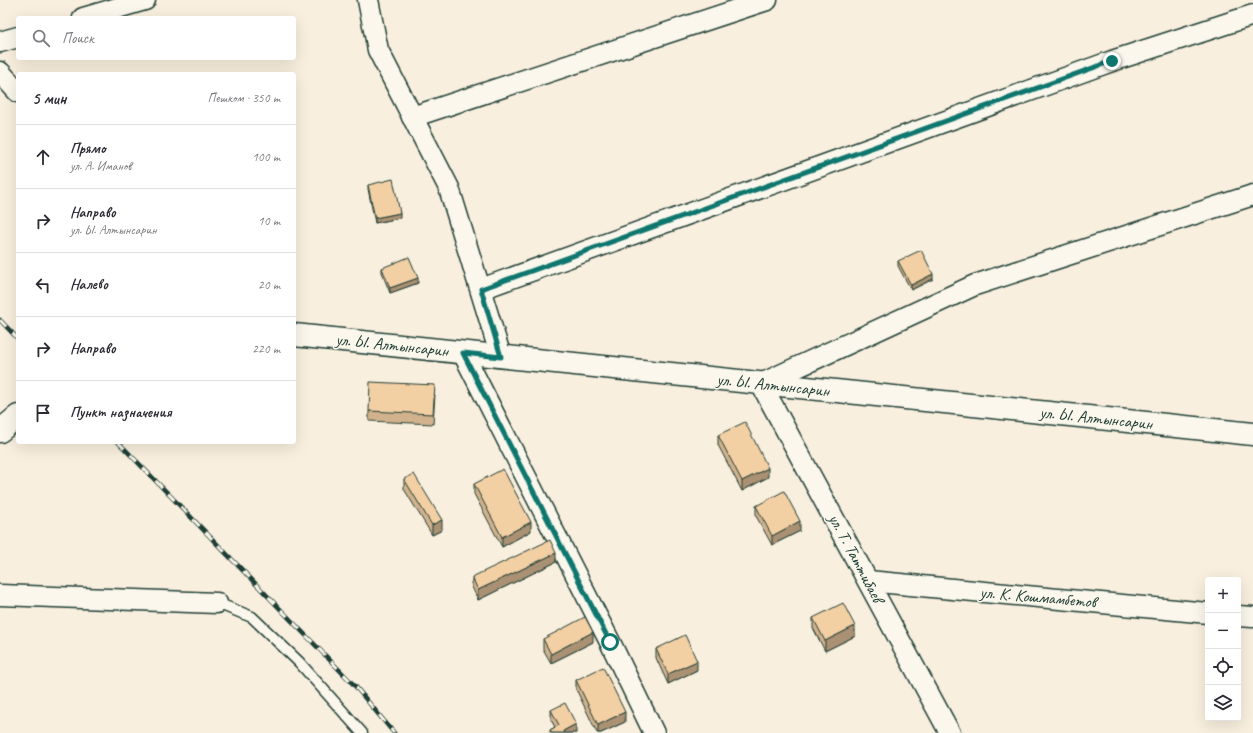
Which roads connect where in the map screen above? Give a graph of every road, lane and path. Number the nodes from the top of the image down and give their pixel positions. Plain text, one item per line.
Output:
1 (145, 0) edge
2 (368, 0) edge
3 (767, 0) edge
4 (1253, 15) edge
5 (90, 16) edge
6 (16, 38) edge
7 (0, 42) edge
8 (0, 72) edge
9 (16, 90) edge
10 (412, 117) junction
11 (1253, 195) edge
12 (481, 289) junction
13 (296, 335) edge
14 (463, 353) junction
15 (501, 357) junction
16 (761, 384) junction
17 (16, 418) edge
18 (0, 431) edge
19 (1253, 434) edge
20 (868, 582) junction
21 (0, 595) edge
22 (217, 603) joint
23 (1205, 613) edge
24 (1241, 616) edge
25 (1253, 617) edge
26 (362, 733) edge
27 (654, 733) edge
28 (950, 733) edge

1 - 5 street
2 - 10 street
3 - 10 street
4 - 12 street
6 - 7 street
8 - 9 street
10 - 12 street
11 - 16 street
12 - 15 street
13 - 14 street, ул. Ы. Алтынсарин
14 - 15 street, ул. Ы. Алтынсарин
14 - 27 street
15 - 16 street, ул. Ы. Алтынсарин
16 - 19 street, ул. Ы. Алтынсарин
16 - 20 street, ул. Т. Таттибаев
17 - 18 street
20 - 23 street, ул. К. Кошмамбетов
20 - 28 street, ул. Т. Таттибаев
21 - 22 street
22 - 26 lane
24 - 25 street

